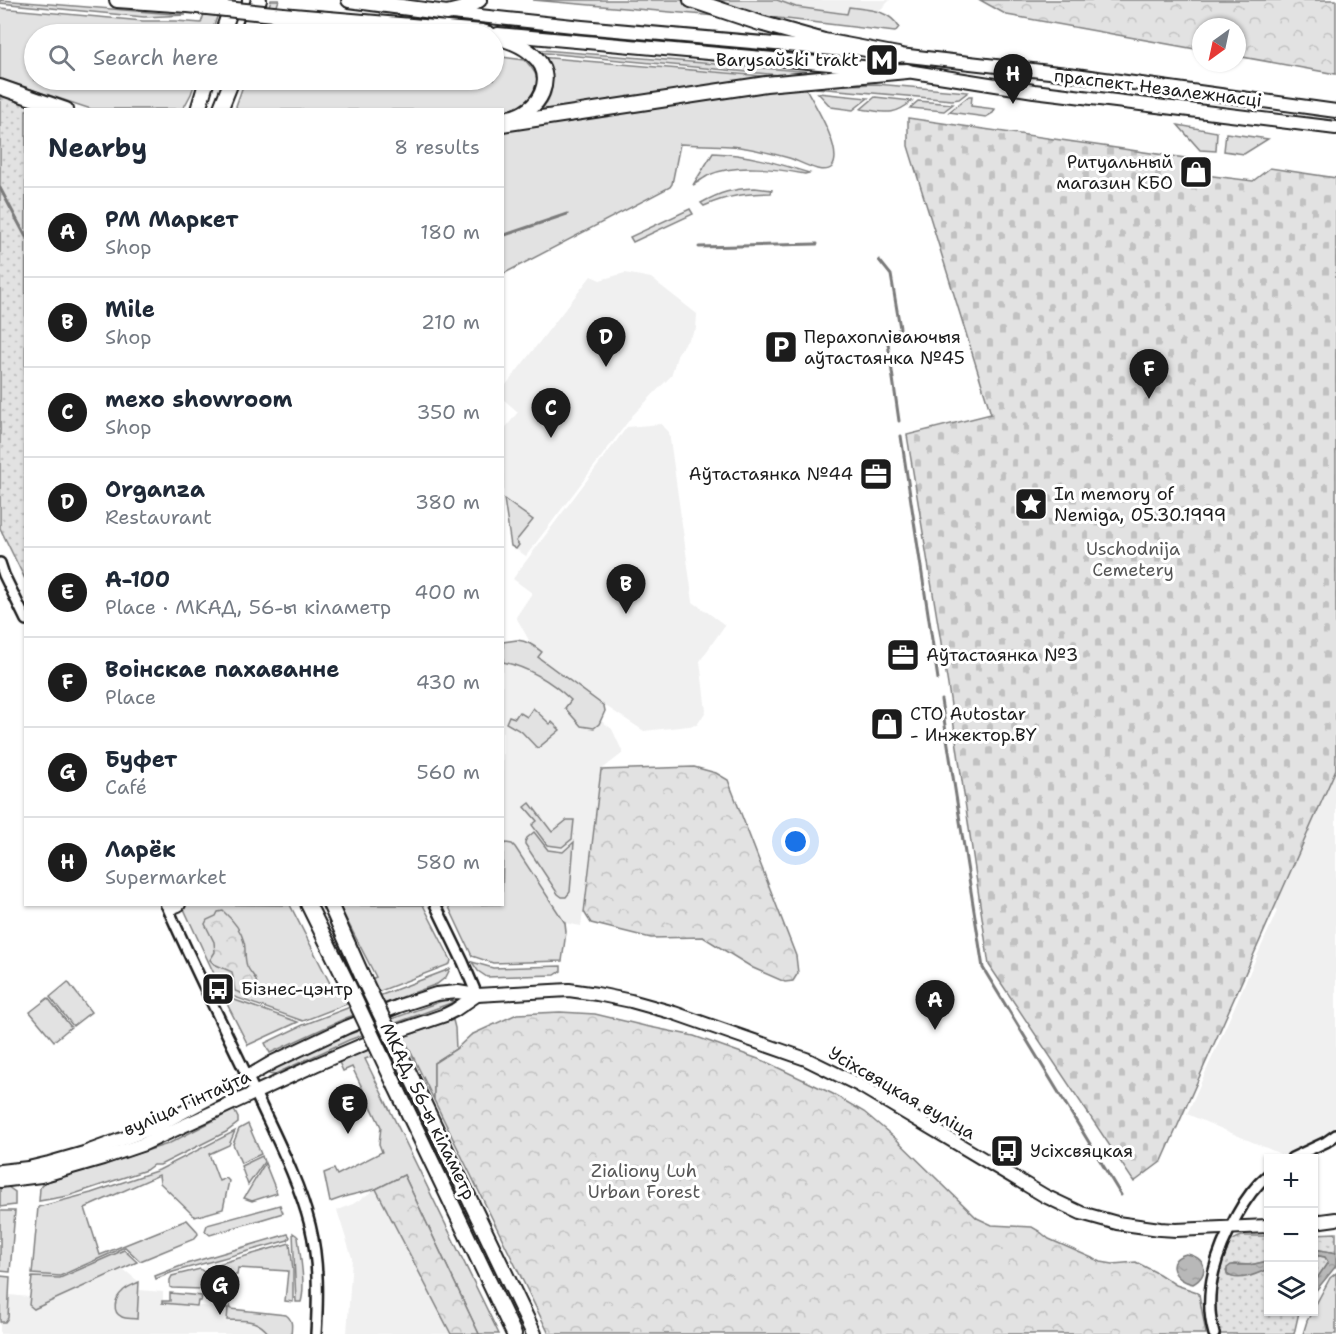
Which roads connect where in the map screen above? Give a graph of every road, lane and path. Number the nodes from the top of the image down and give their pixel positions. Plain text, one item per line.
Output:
1 (117, 0) edge
2 (234, 0) edge
3 (259, 0) edge
4 (349, 0) edge
5 (479, 0) edge
6 (691, 0) edge
7 (447, 13) junction
8 (226, 24) edge
9 (251, 24) edge
10 (380, 24) edge
11 (504, 35) edge
12 (504, 39) edge
13 (898, 55) junction
14 (907, 71) junction
15 (0, 87) edge
16 (202, 90) edge
17 (204, 90) edge
18 (228, 90) edge
19 (232, 90) edge
20 (45, 103) junction
21 (56, 108) edge
22 (60, 108) edge
23 (190, 108) edge
24 (199, 108) edge
25 (221, 108) edge
26 (233, 108) edge
27 (1336, 111) edge
28 (504, 118) edge
29 (504, 124) edge
30 (1336, 128) edge
31 (0, 563) edge
32 (24, 616) edge
33 (168, 906) edge
34 (331, 906) edge
35 (436, 906) edge
36 (309, 907) edge
37 (477, 995) junction
38 (373, 1017) joint
39 (247, 1077) junction
40 (255, 1092) junction
41 (1336, 1135) edge
42 (1300, 1154) edge
43 (0, 1171) edge
44 (1264, 1180) edge
45 (0, 1181) edge
46 (1336, 1219) edge
47 (1318, 1223) edge
48 (1318, 1225) edge
49 (1264, 1226) edge
50 (1336, 1227) edge
51 (1229, 1228) junction
52 (316, 1334) edge
53 (514, 1334) edge
54 (534, 1334) edge
55 (1214, 1334) edge

1 - 10 highway, праспект Незалежнасці, bridge
2 - 8 highway
3 - 9 highway
4 - 7 highway, праспект Незалежнасці
5 - 7 highway
6 - 13 highway
7 - 13 main road, праспект Незалежнасці
11 - 14 main road, праспект Незалежнасці
12 - 28 highway
13 - 27 main road, праспект Незалежнасці
14 - 29 highway
14 - 30 main road, праспект Незалежнасці
15 - 20 highway
16 - 23 highway
17 - 24 highway
18 - 25 highway
19 - 26 highway
20 - 21 highway
20 - 22 highway
31 - 32 street
33 - 39 street
34 - 54 highway, МКАД, 56-ы кіламетр, bridge
35 - 37 street
36 - 53 highway, МКАД, 56-ы кіламетр, bridge
37 - 38 main road, Усіхсвяцкая вуліца
37 - 40 main road, вуліца Гінтаўта
37 - 51 main road, Усіхсвяцкая вуліца
38 - 39 main road, вуліца Гінтаўта
39 - 40 street
39 - 43 main road, вуліца Гінтаўта
40 - 45 main road, вуліца Гінтаўта
40 - 52 street
41 - 42 street
44 - 51 street
46 - 47 main road
48 - 50 main road
49 - 51 main road, Усіхсвяцкая вуліца
51 - 55 street

